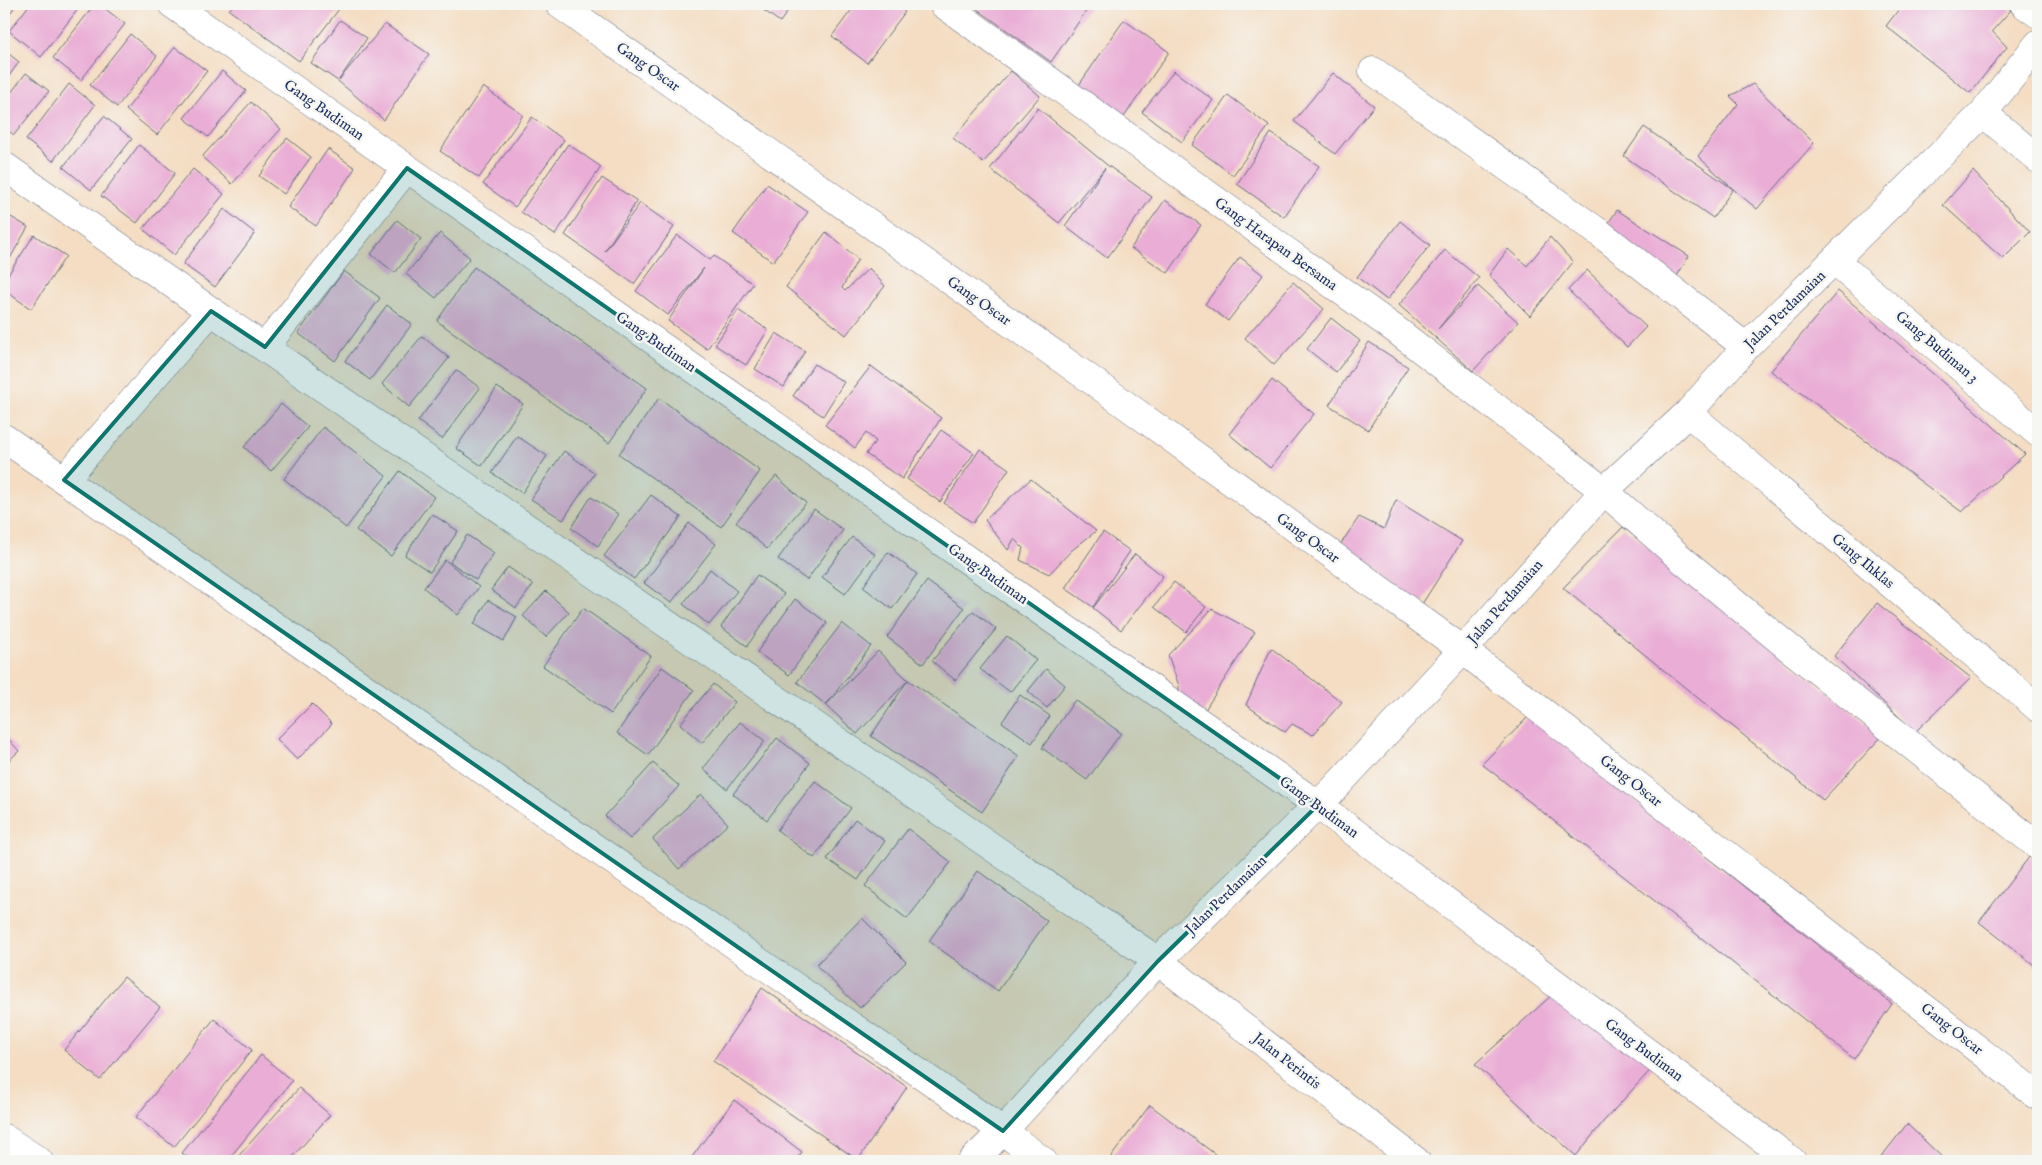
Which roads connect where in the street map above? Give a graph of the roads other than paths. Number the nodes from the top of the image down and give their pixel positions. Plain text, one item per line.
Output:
1 (172, 4) edge
2 (559, 4) edge
3 (943, 4) edge
4 (2024, 4) edge
5 (2038, 14) edge
6 (2038, 44) edge
7 (1373, 71) dead end
8 (1983, 113) junction
9 (2038, 159) edge
10 (4, 166) edge
11 (407, 168) junction
12 (1835, 260) junction
13 (211, 311) junction
14 (265, 347) junction
15 (1746, 347) junction
16 (1688, 413) junction
17 (2038, 433) edge
18 (4, 438) edge
19 (64, 480) junction
20 (1604, 490) junction
21 (1463, 650) junction
22 (2038, 708) edge
23 (1318, 805) junction
24 (2038, 846) edge
25 (1158, 961) junction
26 (2038, 1096) edge
27 (1003, 1131) junction
28 (4, 1138) edge
29 (39, 1161) edge
30 (972, 1161) edge
31 (1043, 1161) edge
32 (1416, 1161) edge
33 (1792, 1161) edge

1 - 11 street, Gang Budiman
2 - 21 street, Gang Oscar
3 - 20 street, Gang Harapan Bersama
4 - 5 street
6 - 8 street, Jalan Perdamaian
7 - 15 street
8 - 9 street
8 - 12 street, Jalan Perdamaian
10 - 13 street, Jalan Perintis
11 - 14 street
11 - 23 street, Gang Budiman
12 - 15 street, Jalan Perdamaian
12 - 17 street, Gang Budiman 3
13 - 14 street, Jalan Perintis
13 - 19 street
14 - 25 street, Jalan Perintis
15 - 16 street, Jalan Perdamaian
16 - 20 street, Jalan Perdamaian
16 - 22 street, Gang Ihklas
18 - 19 street
19 - 27 street
20 - 21 street, Jalan Perdamaian
20 - 24 street, Gang Harapan Bersama
21 - 23 street, Jalan Perdamaian
21 - 26 street, Gang Oscar
23 - 25 street, Jalan Perdamaian
23 - 33 street, Gang Budiman
25 - 27 street, Jalan Perdamaian
25 - 32 street, Jalan Perintis
27 - 30 street, Jalan Perdamaian
27 - 31 street
28 - 29 street

